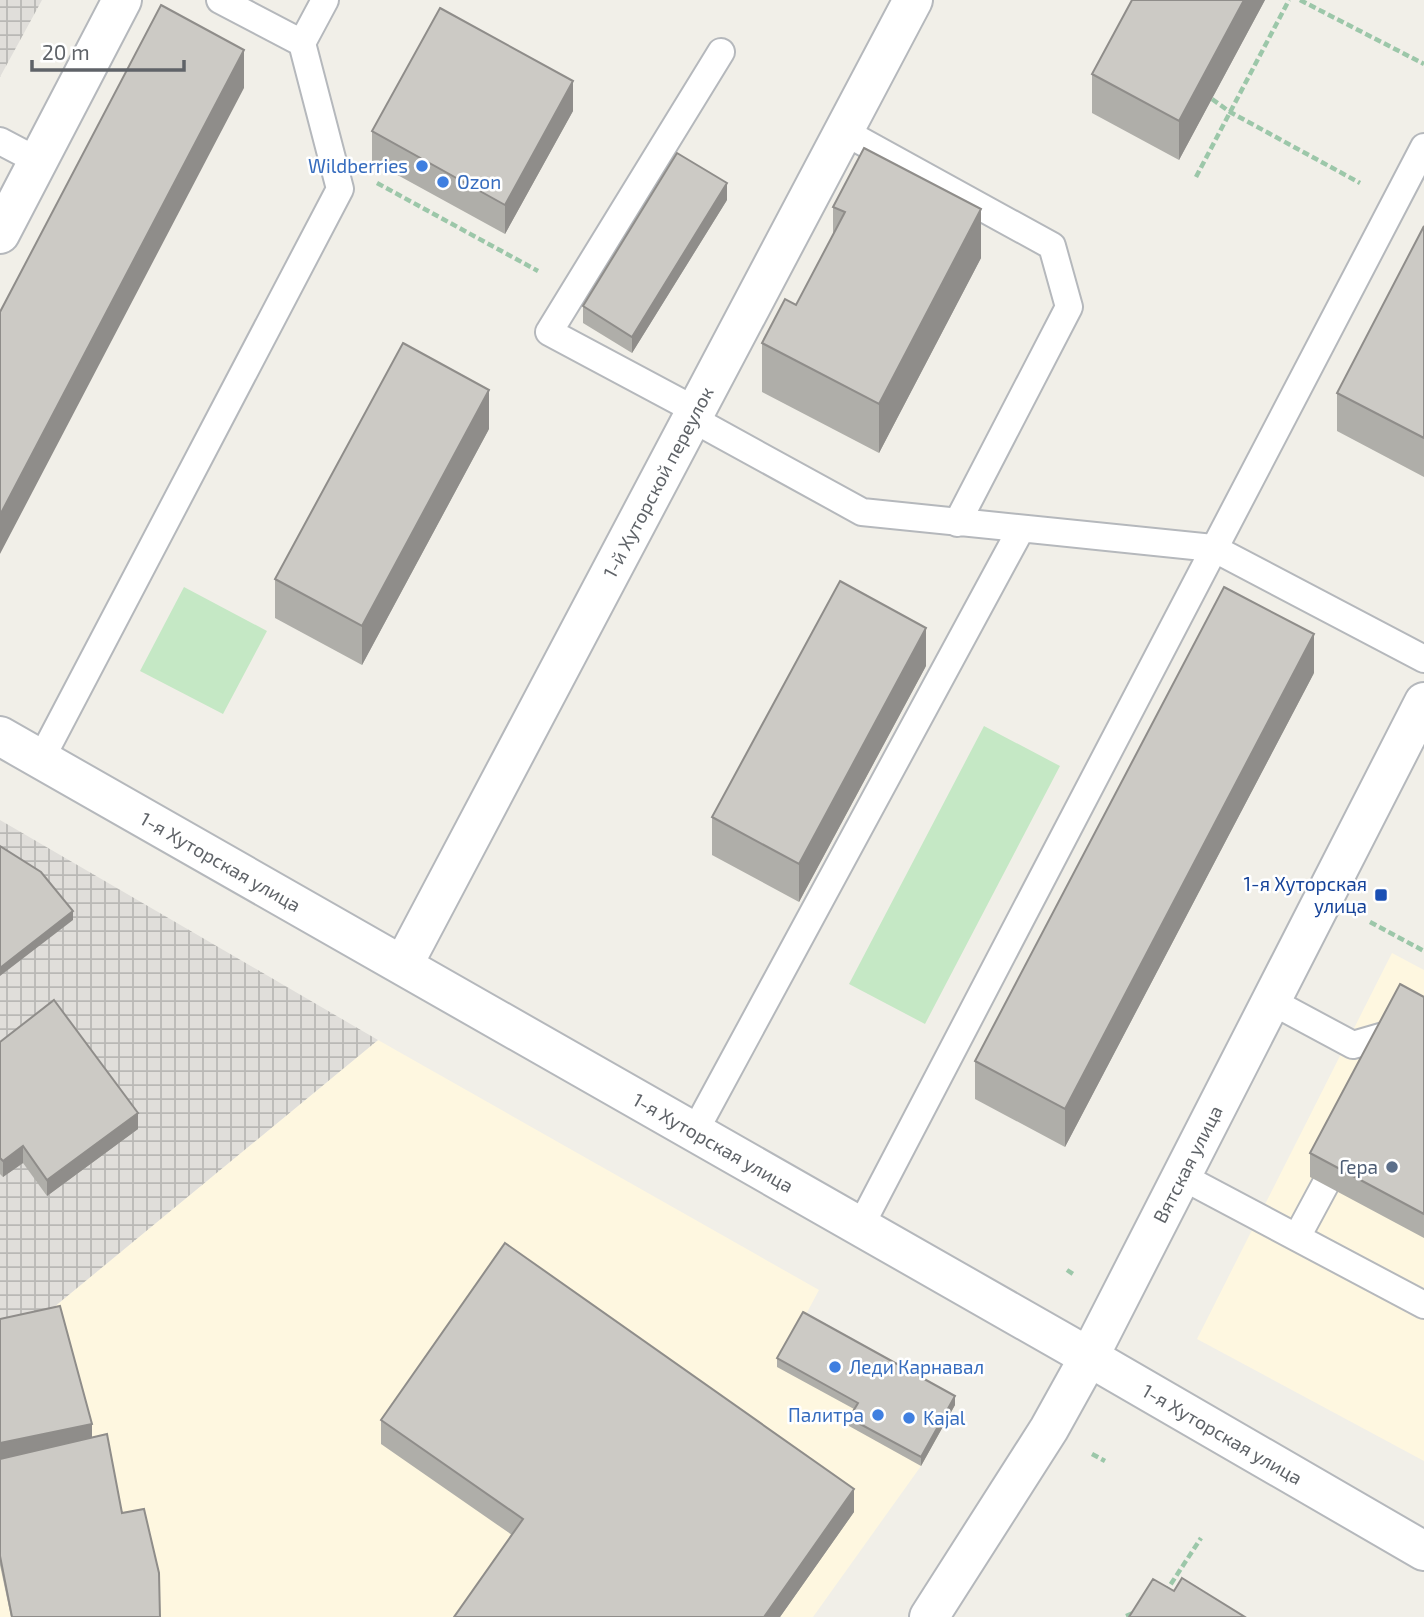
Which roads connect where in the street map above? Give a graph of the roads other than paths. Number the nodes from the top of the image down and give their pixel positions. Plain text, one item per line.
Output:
1 (122, 0) edge
2 (220, 0) edge
3 (325, 0) edge
4 (914, 0) edge
5 (302, 43) junction
6 (721, 52) dead end
7 (843, 131) junction
8 (0, 141) edge
9 (1424, 146) edge
10 (38, 161) junction
11 (0, 234) edge
12 (693, 414) junction
13 (957, 523) junction
14 (1021, 529) junction
15 (1213, 548) junction
16 (1424, 659) edge
17 (1424, 702) edge
18 (0, 736) edge
19 (41, 759) junction
20 (403, 965) junction
21 (1271, 1002) junction
22 (1384, 1036) edge
23 (695, 1131) junction
24 (1181, 1176) junction
25 (1325, 1185) edge
26 (860, 1227) junction
27 (1297, 1237) junction
28 (1424, 1305) edge
29 (1089, 1357) junction
30 (1424, 1551) edge
31 (929, 1617) edge

1 - 10 street
2 - 5 lane
3 - 5 lane
4 - 7 street, 1-й Хуторской переулок
5 - 19 lane
6 - 12 lane
7 - 12 street, 1-й Хуторской переулок
7 - 13 lane
8 - 10 lane
9 - 15 lane
10 - 11 street
12 - 13 lane
12 - 20 street, 1-й Хуторской переулок
13 - 14 lane
14 - 15 lane
14 - 23 lane
15 - 16 lane
15 - 26 lane
17 - 21 street, Вятская улица
18 - 19 street, 1-я Хуторская улица
19 - 20 street, 1-я Хуторская улица
20 - 23 street, 1-я Хуторская улица
21 - 22 lane
21 - 24 street, Вятская улица
23 - 26 street, 1-я Хуторская улица
24 - 27 lane
24 - 29 street, Вятская улица
25 - 27 lane
26 - 29 street, 1-я Хуторская улица
27 - 28 lane
29 - 30 street, 1-я Хуторская улица
29 - 31 street, Вятская улица

